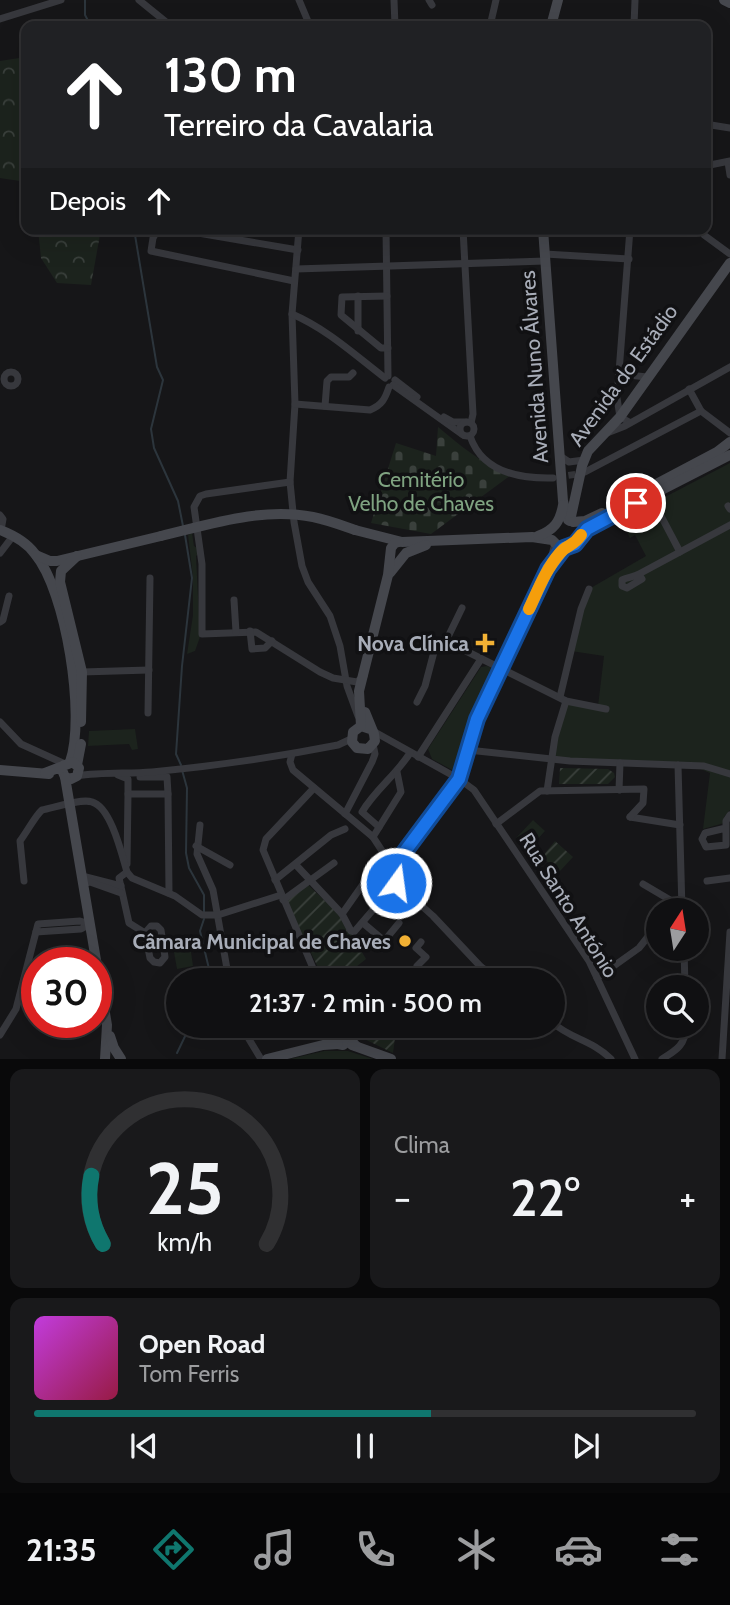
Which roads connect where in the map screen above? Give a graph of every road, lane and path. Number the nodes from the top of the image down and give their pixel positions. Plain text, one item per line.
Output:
1 (61, 0) edge
2 (139, 0) edge
3 (299, 0) edge
4 (394, 0) edge
5 (496, 0) edge
6 (558, 0) edge
7 (635, 0) edge
8 (724, 0) edge
9 (730, 3) edge
10 (41, 4) edge
11 (0, 19) edge
12 (165, 21) edge
13 (308, 21) edge
14 (395, 21) edge
15 (491, 21) edge
16 (552, 21) edge
17 (634, 21) edge
18 (711, 125) edge
19 (730, 128) edge
20 (729, 162) edge
21 (711, 165) edge
22 (730, 175) edge
23 (155, 235) edge
24 (210, 235) edge
25 (299, 235) edge
26 (386, 235) edge
27 (463, 235) edge
28 (543, 235) edge
29 (630, 235) edge
30 (704, 235) edge
31 (298, 250) junction
32 (545, 258) junction
33 (629, 259) junction
34 (730, 262) edge
35 (464, 263) junction
36 (387, 265) junction
37 (296, 268) junction
38 (294, 281) junction
39 (358, 296) junction
40 (387, 296) junction
41 (292, 314) junction
42 (358, 331) junction
43 (388, 348) junction
44 (730, 367) edge
45 (353, 373) dead end
46 (619, 374) junction
47 (647, 377) junction
48 (390, 381) junction
49 (689, 389) junction
50 (617, 398) junction
51 (295, 404) junction
52 (629, 404) junction
53 (325, 406) junction
54 (701, 411) junction
55 (625, 420) junction
56 (469, 423) junction
57 (726, 426) edge
58 (730, 433) edge
59 (467, 435) junction
60 (730, 442) edge
61 (730, 455) edge
62 (560, 456) junction
63 (584, 460) junction
64 (585, 472) tunnel mouth
65 (553, 478) tunnel mouth
66 (290, 482) junction
67 (650, 495) junction
68 (0, 515) edge
69 (568, 521) junction
70 (730, 525) edge
71 (0, 530) edge
72 (373, 536) junction
73 (0, 537) edge
74 (579, 537) junction
75 (11, 539) junction
76 (556, 541) junction
77 (401, 542) junction
78 (437, 542) junction
79 (680, 552) junction
80 (0, 553) edge
81 (398, 553) junction
82 (53, 568) junction
83 (639, 574) dead end
84 (150, 578) dead end
85 (589, 589) dead end
86 (9, 596) dead end
87 (234, 600) dead end
88 (462, 608) dead end
89 (0, 622) edge
90 (250, 631) junction
91 (236, 632) junction
92 (272, 641) junction
93 (446, 641) junction
94 (505, 658) junction
95 (481, 659) junction
96 (493, 664) junction
97 (501, 668) junction
98 (149, 670) junction
99 (82, 672) junction
100 (364, 676) junction
101 (345, 680) junction
102 (563, 699) junction
103 (416, 702) dead end
104 (606, 709) dead end
105 (149, 713) dead end
106 (0, 722) edge
107 (366, 728) junction
108 (4, 732) edge
109 (351, 739) junction
110 (373, 744) junction
111 (468, 750) junction
112 (410, 753) junction
113 (292, 754) junction
114 (418, 757) junction
115 (551, 759) junction
116 (620, 763) junction
117 (678, 765) junction
118 (71, 770) junction
119 (0, 771) edge
120 (397, 772) junction
121 (100, 773) junction
122 (131, 773) junction
123 (730, 774) edge
124 (459, 779) junction
125 (314, 788) junction
126 (619, 790) junction
127 (547, 791) junction
128 (128, 794) junction
129 (168, 794) junction
130 (71, 802) junction
131 (345, 814) junction
132 (730, 815) edge
133 (496, 824) junction
134 (200, 825) dead end
135 (680, 825) junction
136 (379, 827) junction
137 (726, 828) dead end
138 (345, 829) dead end
139 (373, 837) junction
140 (196, 846) junction
141 (397, 862) junction
142 (334, 863) dead end
143 (386, 863) junction
144 (230, 865) dead end
145 (296, 865) junction
146 (127, 872) junction
147 (730, 878) edge
148 (396, 879) junction
149 (83, 880) junction
150 (275, 880) junction
151 (24, 881) dead end
152 (310, 881) junction
153 (707, 881) dead end
154 (643, 884) dead end
155 (121, 889) junction
156 (169, 893) junction
157 (282, 897) junction
158 (665, 898) edge
159 (682, 898) edge
160 (342, 914) junction
161 (218, 915) junction
162 (363, 923) junction
163 (399, 923) dead end
164 (90, 924) junction
165 (730, 932) edge
166 (145, 933) junction
167 (646, 939) edge
168 (421, 942) dead end
169 (94, 947) edge
170 (417, 966) dead end
171 (481, 967) edge
172 (227, 968) edge
173 (313, 968) edge
174 (597, 978) junction
175 (565, 1033) edge
176 (0, 1035) edge
177 (106, 1038) edge
178 (111, 1038) edge
179 (249, 1038) edge
180 (335, 1038) edge
181 (344, 1038) edge
182 (683, 1038) edge
183 (105, 1059) edge
184 (121, 1059) edge
185 (261, 1059) edge
186 (267, 1059) edge
187 (391, 1059) edge
188 (611, 1059) edge
189 (635, 1059) edge
190 (662, 1059) edge
191 (722, 1059) edge

1 - 10 street
2 - 12 street
3 - 13 street
4 - 14 street
5 - 15 street
6 - 16 main road
7 - 17 street
8 - 9 main road
10 - 11 street
18 - 19 street
20 - 21 street
20 - 22 street
23 - 38 street
24 - 31 street
25 - 31 street
26 - 36 street
27 - 35 street
28 - 32 main road, Avenida Nuno Álvares
29 - 33 street
30 - 34 street
31 - 37 street
32 - 33 street
32 - 35 street
32 - 62 main road, Avenida Nuno Álvares
33 - 46 street
34 - 47 main road, Avenida do Estádio
35 - 36 street
35 - 56 street
36 - 37 street
36 - 40 street
37 - 38 street
38 - 41 street
39 - 40 street
39 - 42 street
39 - 42 street
40 - 43 street
41 - 48 street
41 - 51 street
42 - 43 street
43 - 48 street
44 - 49 street
45 - 53 street
46 - 47 street
46 - 50 street
47 - 52 main road, Avenida do Estádio
48 - 53 street
48 - 56 street
48 - 59 street
49 - 54 street
49 - 55 street
50 - 52 street
50 - 55 street
51 - 53 street
51 - 66 street
52 - 55 main road, Avenida do Estádio
54 - 57 street
54 - 64 street
55 - 63 main road, Avenida do Estádio
56 - 59 street
56 - 59 street
57 - 58 street
59 - 65 street
60 - 69 main road
61 - 67 main road
62 - 63 street
62 - 69 main road, Avenida Nuno Álvares
63 - 69 main road, Avenida do Estádio
66 - 91 street
66 - 101 street
67 - 74 main road
67 - 79 street
68 - 71 street
69 - 74 main road, Avenida Nuno Álvares
69 - 76 main road
70 - 79 street
71 - 75 main road
72 - 77 main road
72 - 81 main road
72 - 82 main road, bridge
73 - 75 street
74 - 76 main road
75 - 80 street
75 - 82 main road
76 - 78 main road
76 - 94 street
77 - 78 main road
77 - 81 main road
78 - 81 main road
79 - 83 street
81 - 100 main road
82 - 99 main road
82 - 118 main road
84 - 98 street
85 - 102 street
86 - 89 street
87 - 91 street
88 - 93 street
90 - 91 street
90 - 92 street
90 - 92 street
92 - 101 street
93 - 95 street
93 - 103 street
94 - 96 street
94 - 97 street
95 - 96 street
95 - 114 street
96 - 97 street
97 - 102 street
97 - 111 street
98 - 99 street
98 - 105 street
99 - 118 main road
100 - 101 street
100 - 107 main road
101 - 107 street
102 - 104 street
102 - 115 street
106 - 108 street
107 - 109 main road
107 - 110 main road
107 - 112 street, Rua Santo António
108 - 118 street
109 - 110 main road
109 - 113 street
110 - 131 street
111 - 115 street
111 - 124 street
112 - 114 street, Rua Santo António
112 - 120 street
113 - 122 street
113 - 125 street
114 - 124 street, Rua Santo António
115 - 116 street
115 - 127 street
116 - 117 street
116 - 126 street
117 - 123 street
117 - 135 street
118 - 119 main road
118 - 121 street
118 - 130 main road
120 - 136 street
120 - 136 street
121 - 122 street
121 - 128 street
122 - 129 street
124 - 133 street, Rua Santo António
124 - 141 street
125 - 131 street
125 - 150 street
126 - 127 street
126 - 135 street
127 - 133 street
128 - 129 street
128 - 146 street
129 - 156 street
130 - 146 street
130 - 149 main road
130 - 151 street
131 - 139 street
132 - 137 street
133 - 174 street, Rua Santo António
134 - 140 street
135 - 159 street
136 - 139 street
138 - 145 street
139 - 143 street
140 - 144 street
140 - 161 street
141 - 143 street
141 - 148 street
142 - 152 street
143 - 148 street
143 - 160 street
145 - 150 street
145 - 152 street
146 - 155 street
146 - 156 street
147 - 153 street
148 - 162 street
148 - 171 street
149 - 155 street
149 - 164 main road
150 - 157 street
152 - 157 street
152 - 160 street
154 - 158 street
155 - 166 street
156 - 161 street
157 - 161 street
157 - 173 street
160 - 162 street
161 - 172 street
162 - 163 street
164 - 169 main road
164 - 176 street
165 - 191 street
166 - 166 street
167 - 174 street
168 - 170 street
174 - 189 street, Rua Santo António
175 - 188 street
177 - 183 main road
178 - 184 main road
179 - 185 street
180 - 186 main road
181 - 187 main road
182 - 190 street

